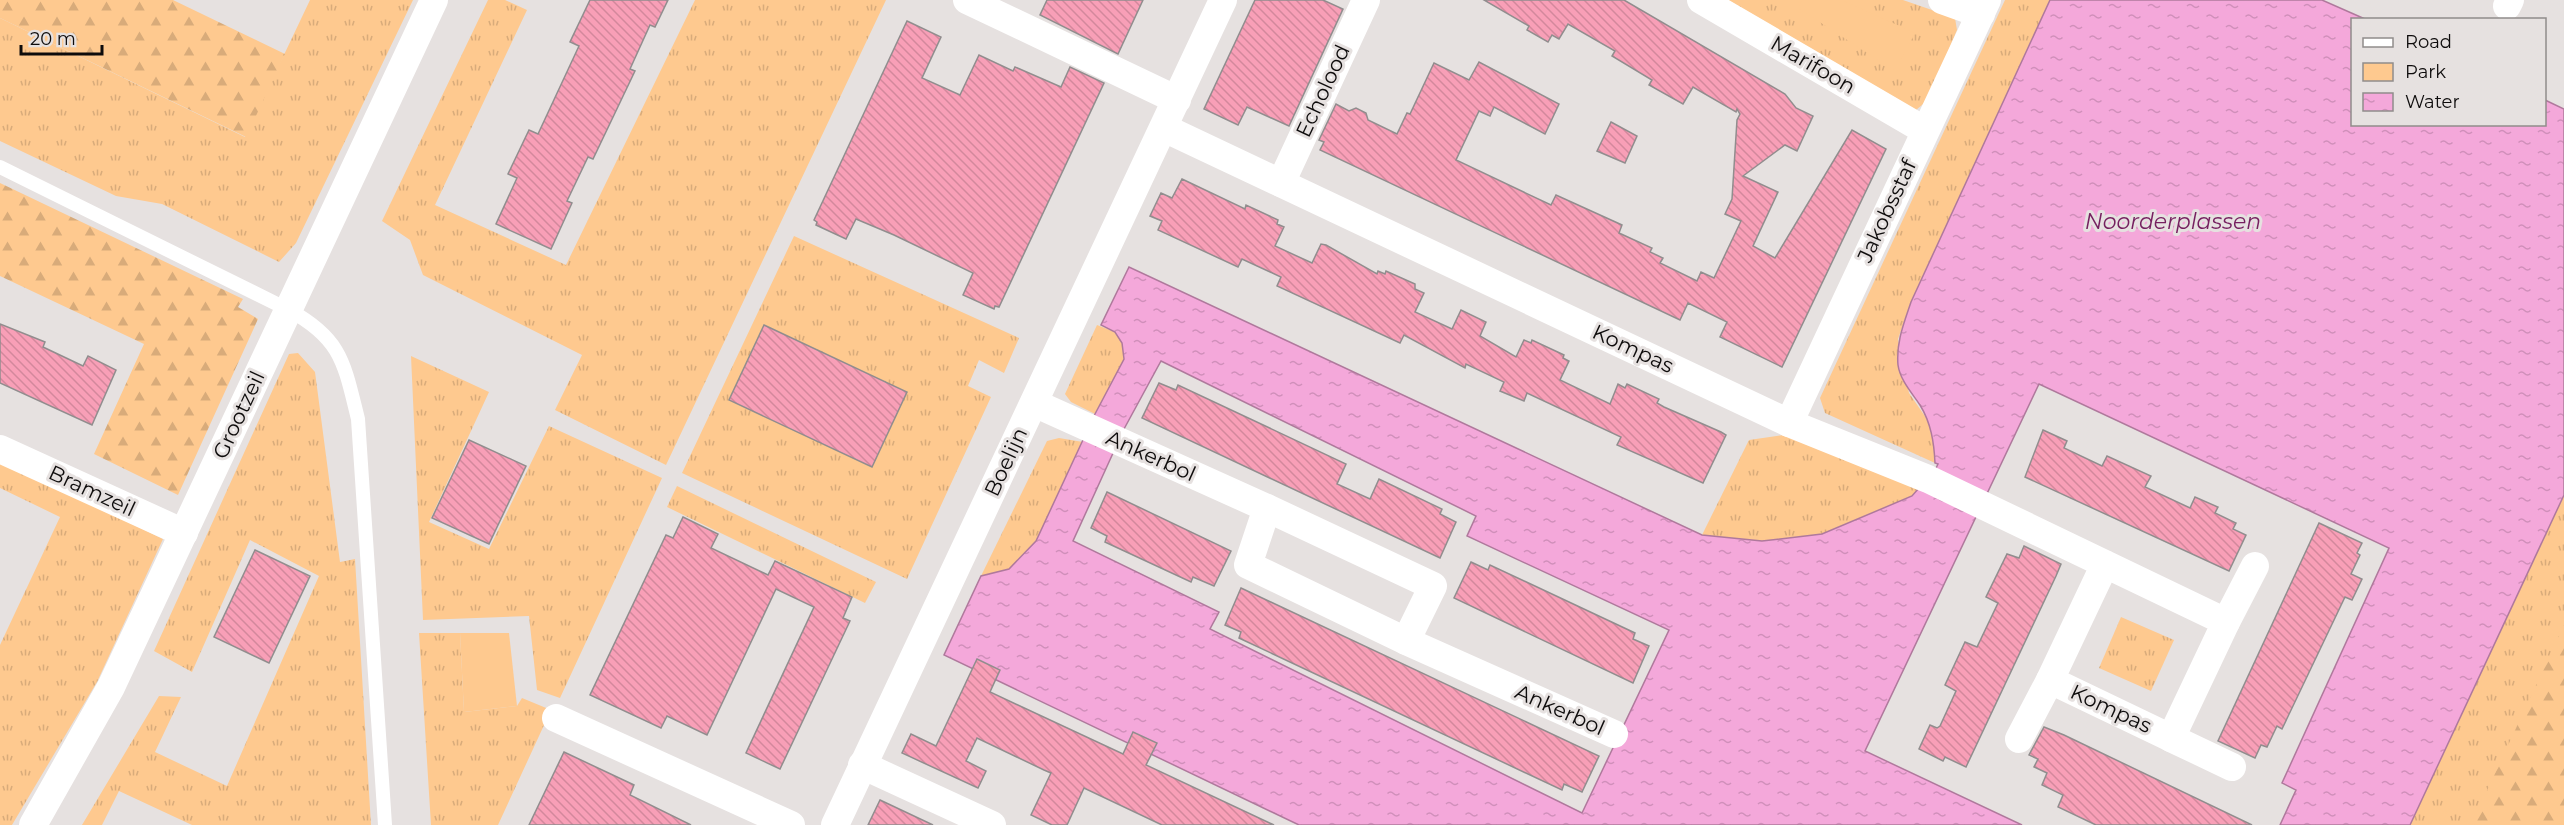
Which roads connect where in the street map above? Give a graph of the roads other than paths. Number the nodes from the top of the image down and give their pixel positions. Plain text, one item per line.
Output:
1 (434, 0) edge
2 (967, 0) edge
3 (1223, 0) edge
4 (1365, 0) edge
5 (1701, 0) edge
6 (1942, 0) edge
7 (1984, 7) edge
8 (1177, 100) junction
9 (1164, 128) junction
10 (1924, 130) junction
11 (0, 166) edge
12 (1281, 183) junction
13 (289, 309) junction
14 (1034, 403) junction
15 (1789, 423) junction
16 (0, 449) edge
17 (1267, 508) junction
18 (184, 533) junction
19 (2105, 564) junction
20 (2254, 566) dead end
21 (2226, 622) junction
22 (1406, 641) junction
23 (2050, 680) junction
24 (556, 718) dead end
25 (1614, 734) dead end
26 (2171, 738) junction
27 (2019, 739) dead end
28 (862, 765) junction
29 (2232, 767) dead end
30 (33, 825) edge
31 (385, 825) edge
32 (791, 825) edge
33 (835, 825) edge
34 (992, 825) edge

1 - 13 street, Grootzeil
2 - 8 street
3 - 8 street, Boelijn
4 - 12 street, Echolood
5 - 10 street, Marifoon
6 - 7 street
7 - 10 street, Jakobsstaf
8 - 9 street, Boelijn
9 - 12 street, Kompas
9 - 14 street, Boelijn
10 - 15 street, Jakobsstaf
11 - 13 lane
12 - 15 street, Kompas
13 - 18 street, Grootzeil
13 - 31 lane
14 - 17 street, Ankerbol
14 - 28 street, Boelijn
15 - 19 street, Kompas
16 - 18 street, Bramzeil
17 - 22 street, Ankerbol
17 - 22 street, Ankerbol
18 - 30 street, Grootzeil
19 - 21 street, Kompas
19 - 23 street, Kompas
20 - 21 street, Kompas
21 - 26 street, Kompas
22 - 25 street, Ankerbol
23 - 26 street, Kompas
23 - 27 street, Kompas
24 - 32 street
26 - 29 street, Kompas
28 - 33 street, Boelijn
28 - 34 street

